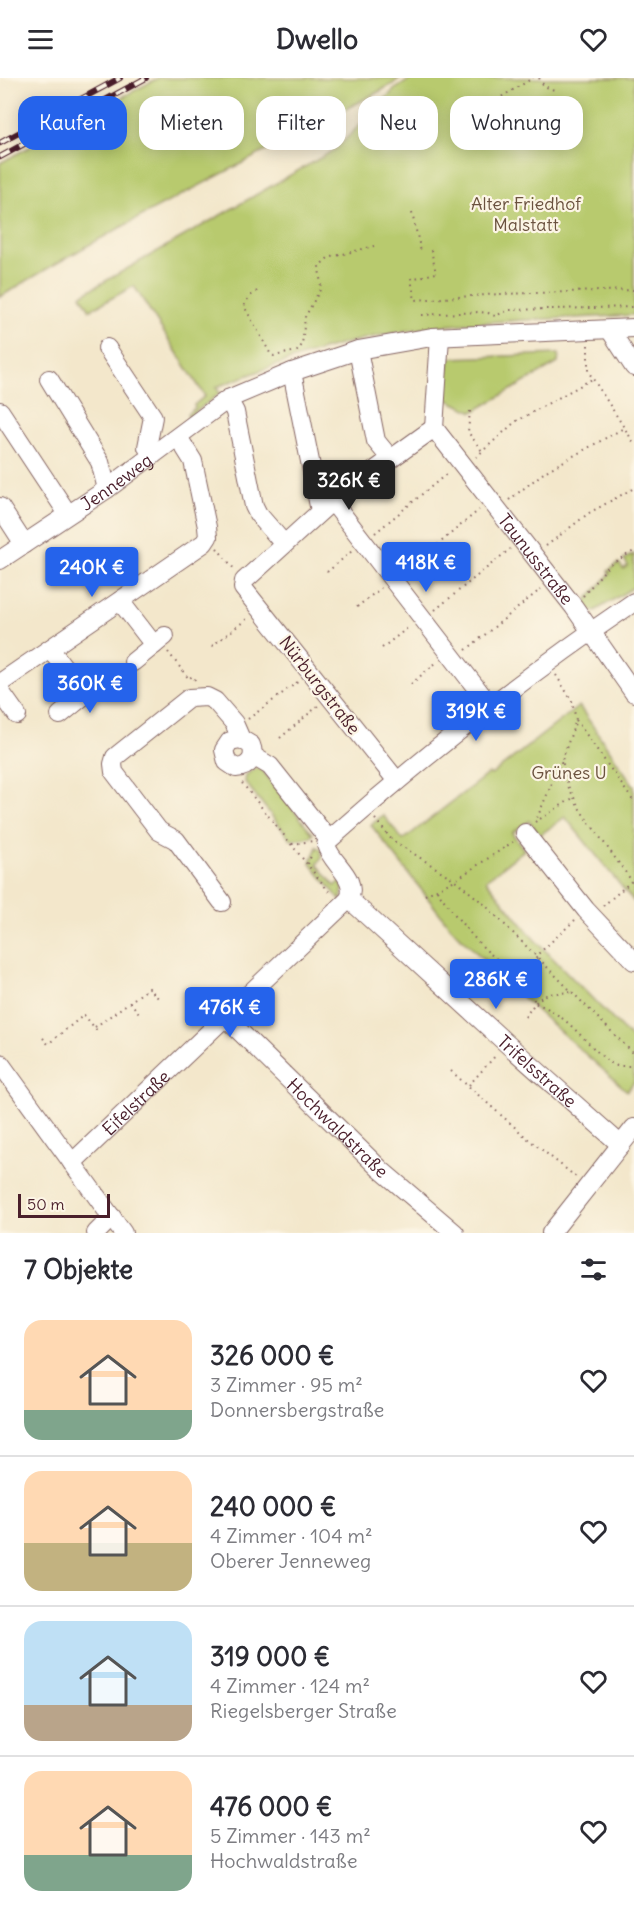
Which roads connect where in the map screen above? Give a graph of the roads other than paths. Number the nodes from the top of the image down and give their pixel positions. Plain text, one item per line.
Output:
1 (634, 328) edge
2 (610, 330) junction
3 (440, 337) junction
4 (107, 348) dead end
5 (358, 350) junction
6 (634, 367) edge
7 (292, 372) junction
8 (49, 379) dead end
9 (228, 399) junction
10 (0, 411) edge
11 (434, 428) junction
12 (178, 437) junction
13 (152, 456) junction
14 (390, 458) junction
15 (107, 489) junction
16 (326, 506) junction
17 (0, 507) edge
18 (68, 514) junction
19 (24, 544) junction
20 (284, 544) junction
21 (0, 560) edge
22 (120, 601) junction
23 (634, 602) edge
24 (592, 632) junction
25 (50, 649) junction
26 (133, 662) dead end
27 (0, 683) edge
28 (0, 691) edge
29 (634, 693) edge
30 (491, 707) junction
31 (17, 715) dead end
32 (60, 715) dead end
33 (239, 734) junction
34 (253, 756) junction
35 (397, 781) junction
36 (530, 827) road end
37 (323, 840) junction
38 (351, 895) junction
39 (222, 902) dead end
40 (634, 961) edge
41 (225, 1017) junction
42 (0, 1063) edge
43 (634, 1128) edge
44 (621, 1145) junction
45 (72, 1163) junction
46 (112, 1217) junction
47 (96, 1233) edge
48 (123, 1233) edge
49 (455, 1233) edge
50 (551, 1233) edge

1 - 2 street, Jenneweg
2 - 3 street, Jenneweg
2 - 6 street
3 - 5 street, Jenneweg
3 - 11 street
4 - 13 street
5 - 7 street, Jenneweg
5 - 14 street
7 - 9 street, Jenneweg
7 - 16 street
8 - 15 street
9 - 12 street, Jenneweg
9 - 20 street
10 - 18 street
11 - 14 street
11 - 24 street, Taunusstraße
12 - 13 street, Jenneweg
12 - 22 street
13 - 15 street, Jenneweg
14 - 16 street
15 - 18 street, Jenneweg
16 - 20 street
16 - 30 street
17 - 19 street
18 - 19 street, Jenneweg
19 - 21 street, Jenneweg
20 - 35 street, Nürburgstraße
22 - 25 street
22 - 26 street
23 - 24 street
24 - 29 street, Taunusstraße
24 - 30 street
25 - 27 street
25 - 32 street
28 - 31 street
30 - 35 street
33 - 34 street
33 - 34 street
33 - 39 street
34 - 37 street
35 - 37 street
36 - 40 street
37 - 38 street, Trifelsstraße
38 - 41 street, Eifelstraße
38 - 44 street, Trifelsstraße
41 - 45 street, Eifelstraße
41 - 49 street, Hochwaldstraße
42 - 45 street
43 - 44 street
44 - 50 street
45 - 46 street
46 - 47 street
46 - 48 street

